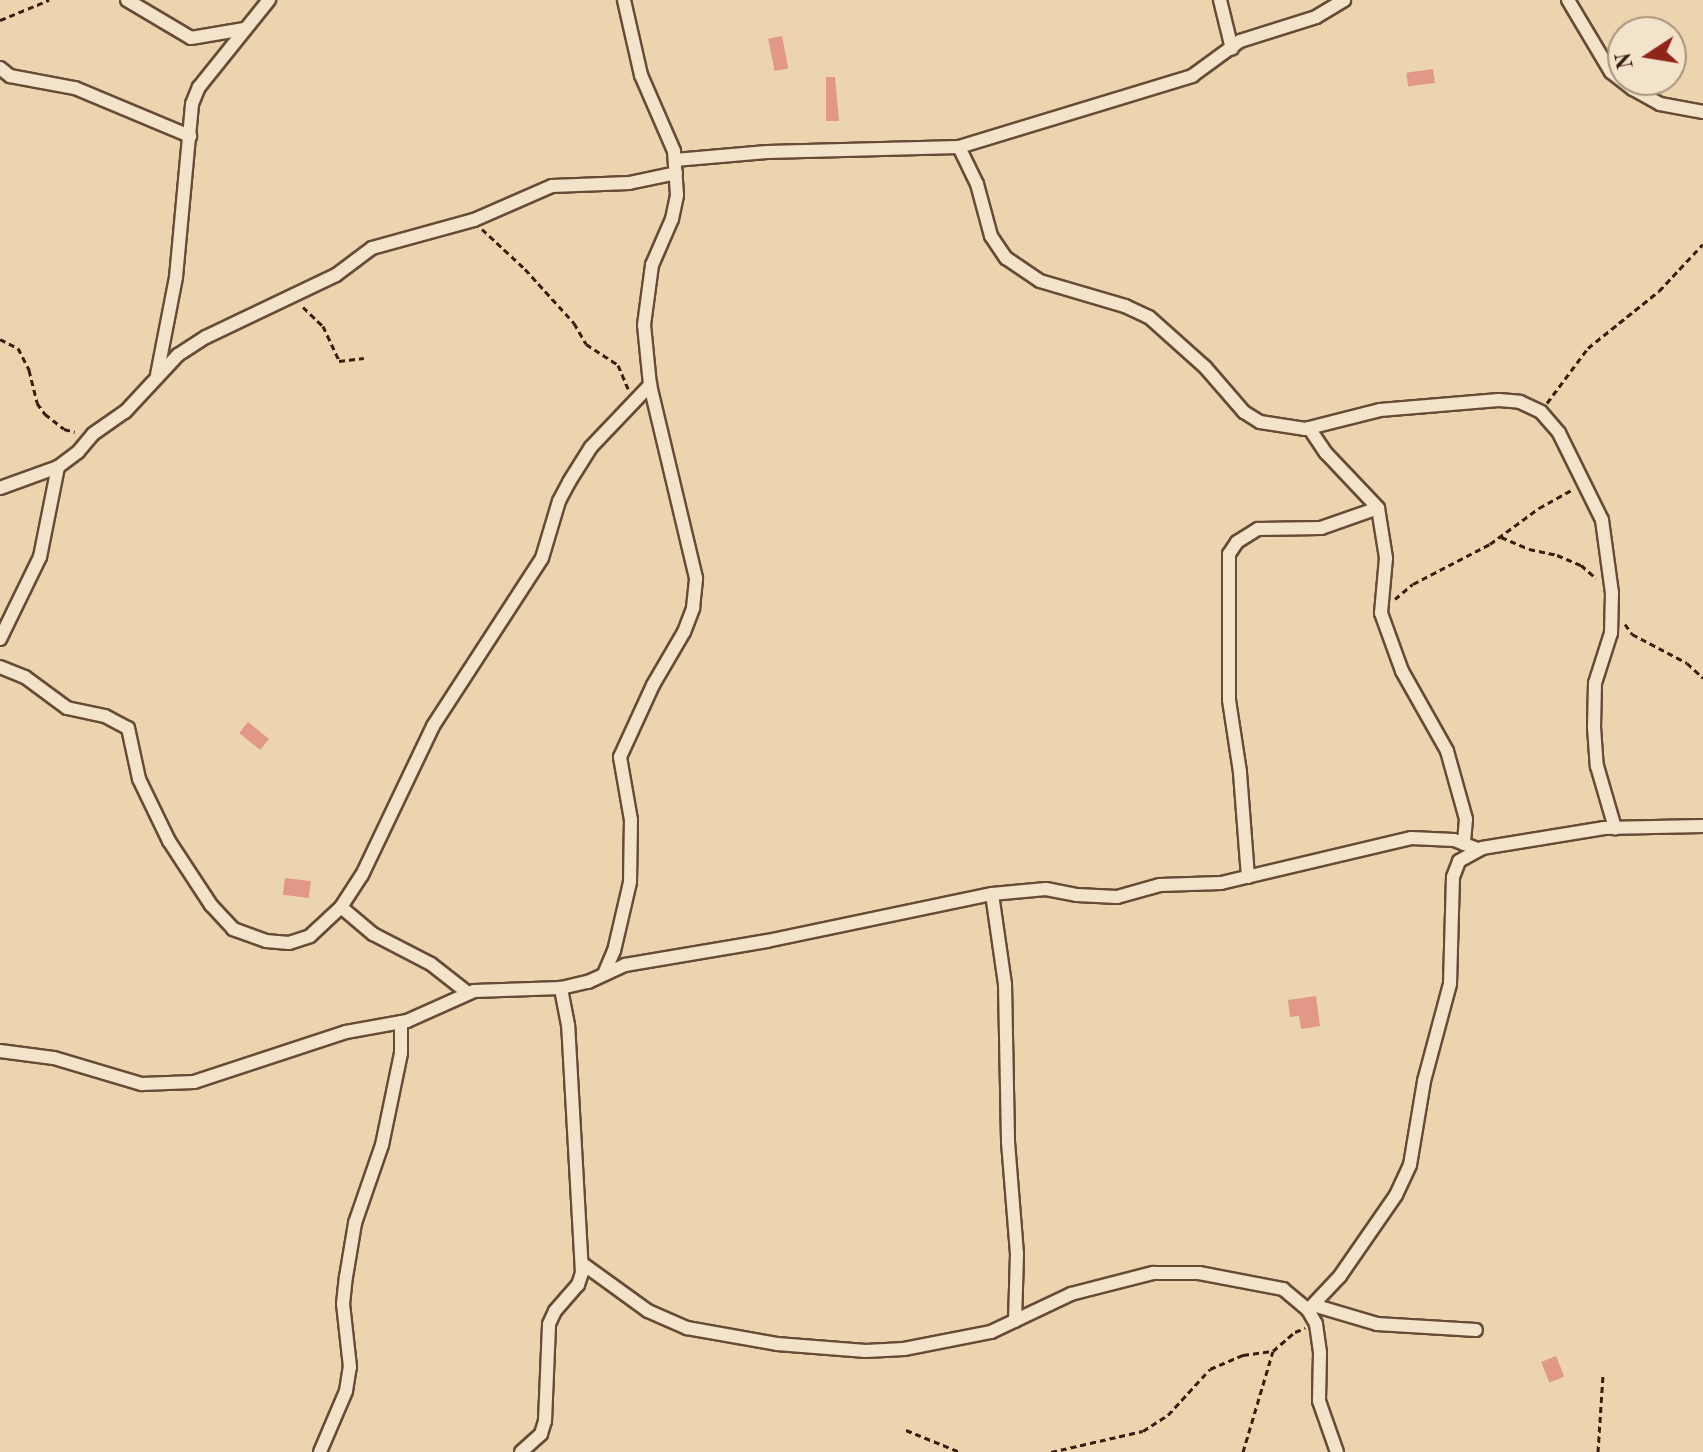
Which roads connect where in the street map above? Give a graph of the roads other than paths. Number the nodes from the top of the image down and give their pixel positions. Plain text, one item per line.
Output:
1 (127, 0) edge
2 (269, 0) edge
3 (624, 0) edge
4 (1220, 0) edge
5 (1344, 0) edge
6 (1568, 0) edge
7 (244, 29) junction
8 (1232, 49) junction
9 (0, 68) edge
10 (1703, 112) edge
11 (190, 136) junction
12 (959, 147) junction
13 (676, 167) junction
14 (157, 375) junction
15 (650, 385) junction
16 (1309, 428) junction
17 (58, 467) junction
18 (0, 488) edge
19 (1378, 508) junction
20 (0, 639) edge
21 (0, 667) edge
22 (1703, 826) edge
23 (1615, 828) junction
24 (1464, 844) junction
25 (1478, 849) junction
26 (1248, 877) junction
27 (992, 894) junction
28 (341, 907) junction
29 (604, 974) junction
30 (561, 988) junction
31 (468, 993) junction
32 (401, 1022) junction
33 (1, 1052) edge
34 (583, 1264) junction
35 (1311, 1307) junction
36 (1015, 1321) junction
37 (1476, 1330) dead end
38 (320, 1452) edge
39 (521, 1452) edge
40 (1337, 1452) edge

1 - 7 street
2 - 7 street
3 - 13 street
4 - 8 street
5 - 8 street
6 - 10 street
7 - 11 street
8 - 12 street
9 - 11 street
11 - 14 street
12 - 13 street
12 - 16 street
13 - 14 street
13 - 15 street
14 - 17 street
15 - 28 street
15 - 29 street
16 - 19 street
16 - 23 street
17 - 18 street
17 - 20 street
19 - 24 street
19 - 26 street
21 - 28 street
22 - 23 street
23 - 25 street
24 - 25 street
24 - 26 street
25 - 35 street
26 - 27 street
27 - 29 street
27 - 36 street
28 - 31 street
29 - 30 street
30 - 31 street
30 - 34 street
31 - 32 street
32 - 33 street
32 - 38 street
34 - 36 street
34 - 39 street
35 - 36 street
35 - 37 street
35 - 40 street

